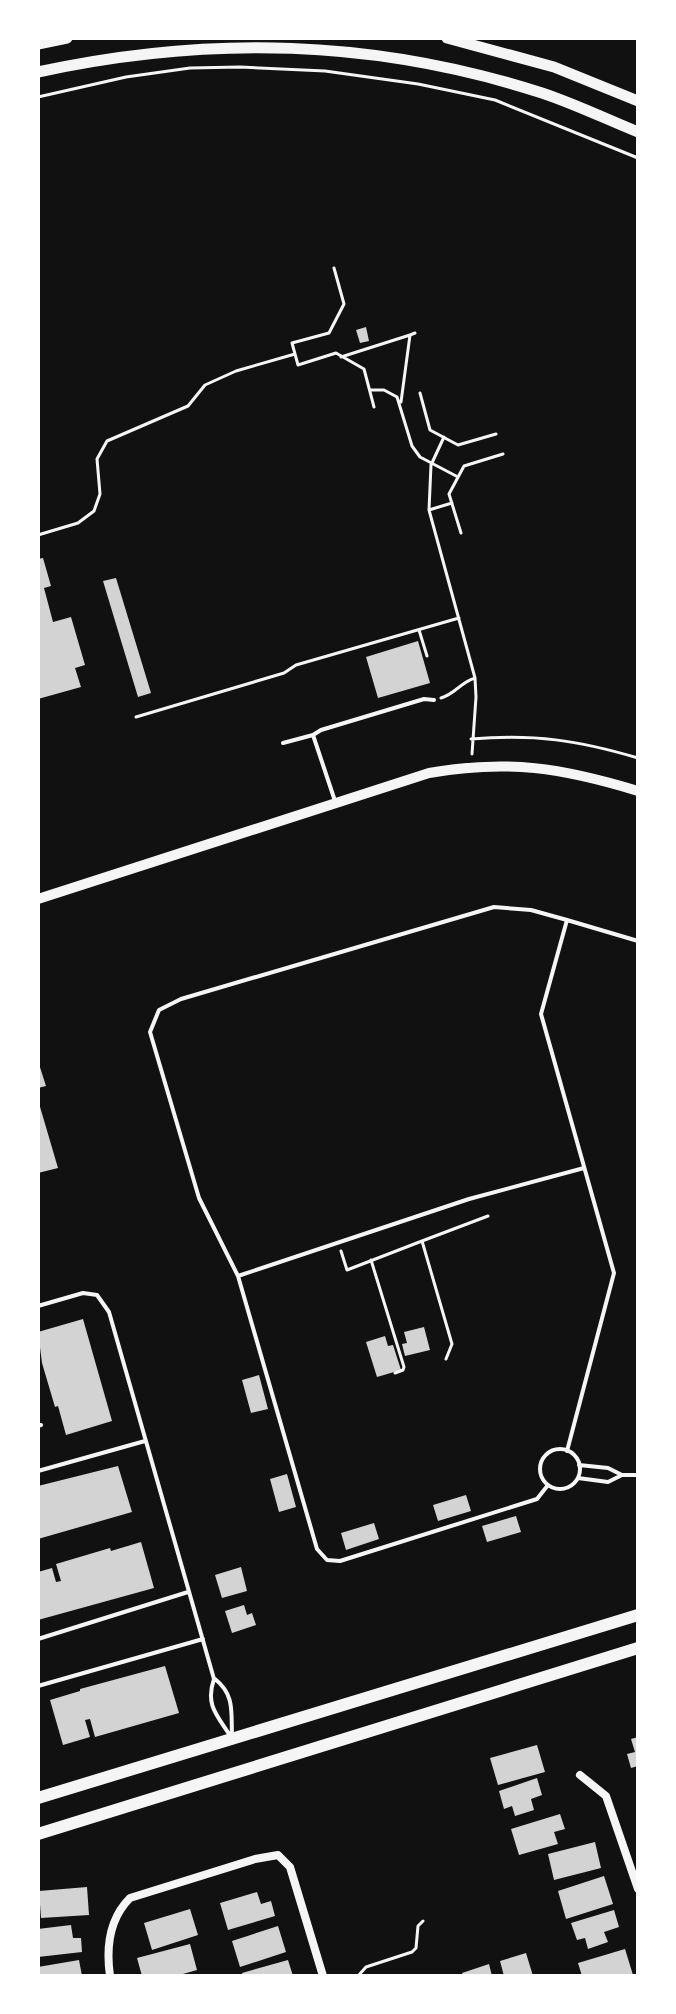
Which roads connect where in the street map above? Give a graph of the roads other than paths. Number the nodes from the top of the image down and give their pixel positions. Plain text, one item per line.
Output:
1 (67, 38) edge
2 (447, 38) edge
3 (38, 44) edge
4 (38, 72) edge
5 (638, 101) edge
6 (638, 132) edge
7 (434, 700) road end
8 (313, 735) junction
9 (283, 743) dead end
10 (638, 791) edge
11 (336, 804) junction
12 (38, 899) edge
13 (567, 920) junction
14 (638, 941) edge
15 (584, 1168) junction
16 (238, 1276) junction
17 (38, 1306) edge
18 (145, 1441) junction
19 (567, 1451) junction
20 (579, 1465) junction
21 (38, 1471) edge
22 (622, 1475) junction
23 (638, 1475) edge
24 (578, 1478) junction
25 (548, 1485) junction
26 (189, 1592) junction
27 (638, 1615) edge
28 (38, 1639) edge
29 (203, 1639) junction
30 (638, 1648) edge
31 (214, 1679) junction
32 (38, 1686) edge
33 (232, 1739) junction
34 (580, 1775) dead end
35 (38, 1798) edge
36 (38, 1834) edge
37 (636, 1874) edge
38 (638, 1889) edge
39 (110, 1976) edge
40 (323, 1976) edge

1 - 3 main road
2 - 5 main road
4 - 6 main road
7 - 8 lane
8 - 9 lane
8 - 11 lane
10 - 11 street
11 - 12 street
13 - 14 lane
13 - 15 lane
13 - 16 lane
15 - 16 lane
15 - 19 lane
16 - 25 lane
17 - 18 lane
18 - 21 lane
18 - 26 lane
19 - 20 lane
19 - 25 lane
20 - 22 lane
20 - 24 lane
22 - 23 lane
22 - 24 lane
24 - 25 lane
26 - 28 lane
26 - 29 lane
27 - 33 main road
29 - 31 lane
29 - 32 lane
30 - 36 main road
31 - 33 lane
31 - 33 lane
33 - 35 main road
34 - 37 street
37 - 38 street
39 - 40 street

